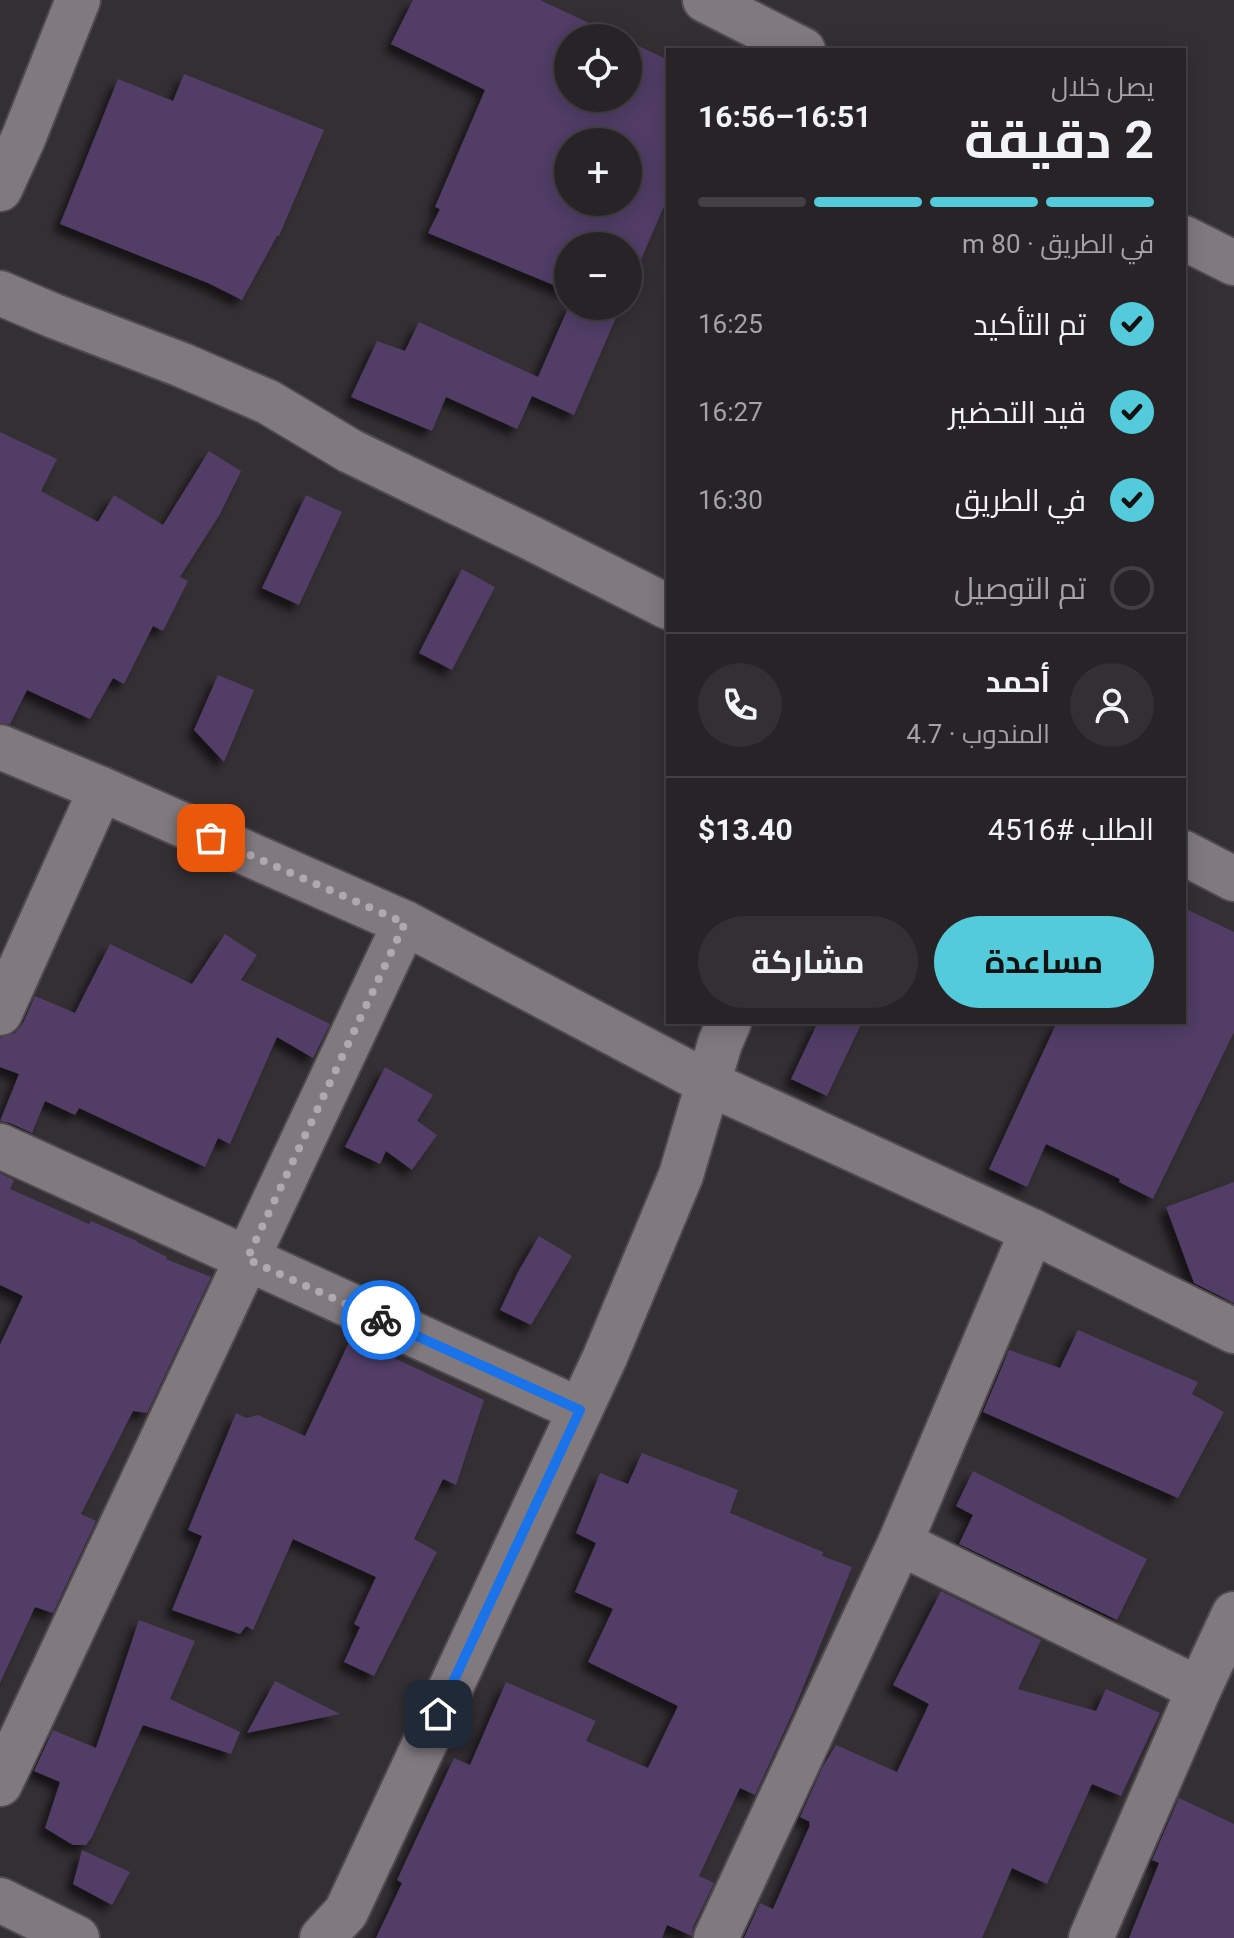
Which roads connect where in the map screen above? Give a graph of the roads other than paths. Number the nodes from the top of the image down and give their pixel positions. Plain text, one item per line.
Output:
1 (78, 0) edge
2 (705, 0) edge
3 (799, 48) edge
4 (0, 189) edge
5 (1186, 239) edge
6 (1234, 263) edge
7 (0, 293) edge
8 (666, 606) edge
9 (0, 747) edge
10 (101, 789) junction
11 (1186, 854) edge
12 (1234, 879) edge
13 (405, 923) junction
14 (0, 1013) edge
15 (728, 1024) edge
16 (708, 1083) junction
17 (0, 1146) edge
18 (1032, 1231) junction
19 (247, 1259) junction
20 (1234, 1331) edge
21 (580, 1410) junction
22 (900, 1543) junction
23 (1234, 1614) edge
24 (1199, 1689) junction
25 (0, 1784) edge
26 (0, 1900) edge
27 (77, 1938) edge
28 (322, 1938) edge
29 (716, 1938) edge
30 (1091, 1938) edge

1 - 4 street
2 - 3 street
5 - 6 street
7 - 8 street
9 - 10 street
10 - 13 street
10 - 14 street
11 - 12 street
13 - 16 street
13 - 19 street
15 - 16 street
16 - 18 street
16 - 21 street
17 - 19 street
18 - 20 street
18 - 22 street
19 - 21 street
19 - 25 street
21 - 28 street
22 - 24 street
22 - 29 street
23 - 24 street
24 - 30 street
26 - 27 street

